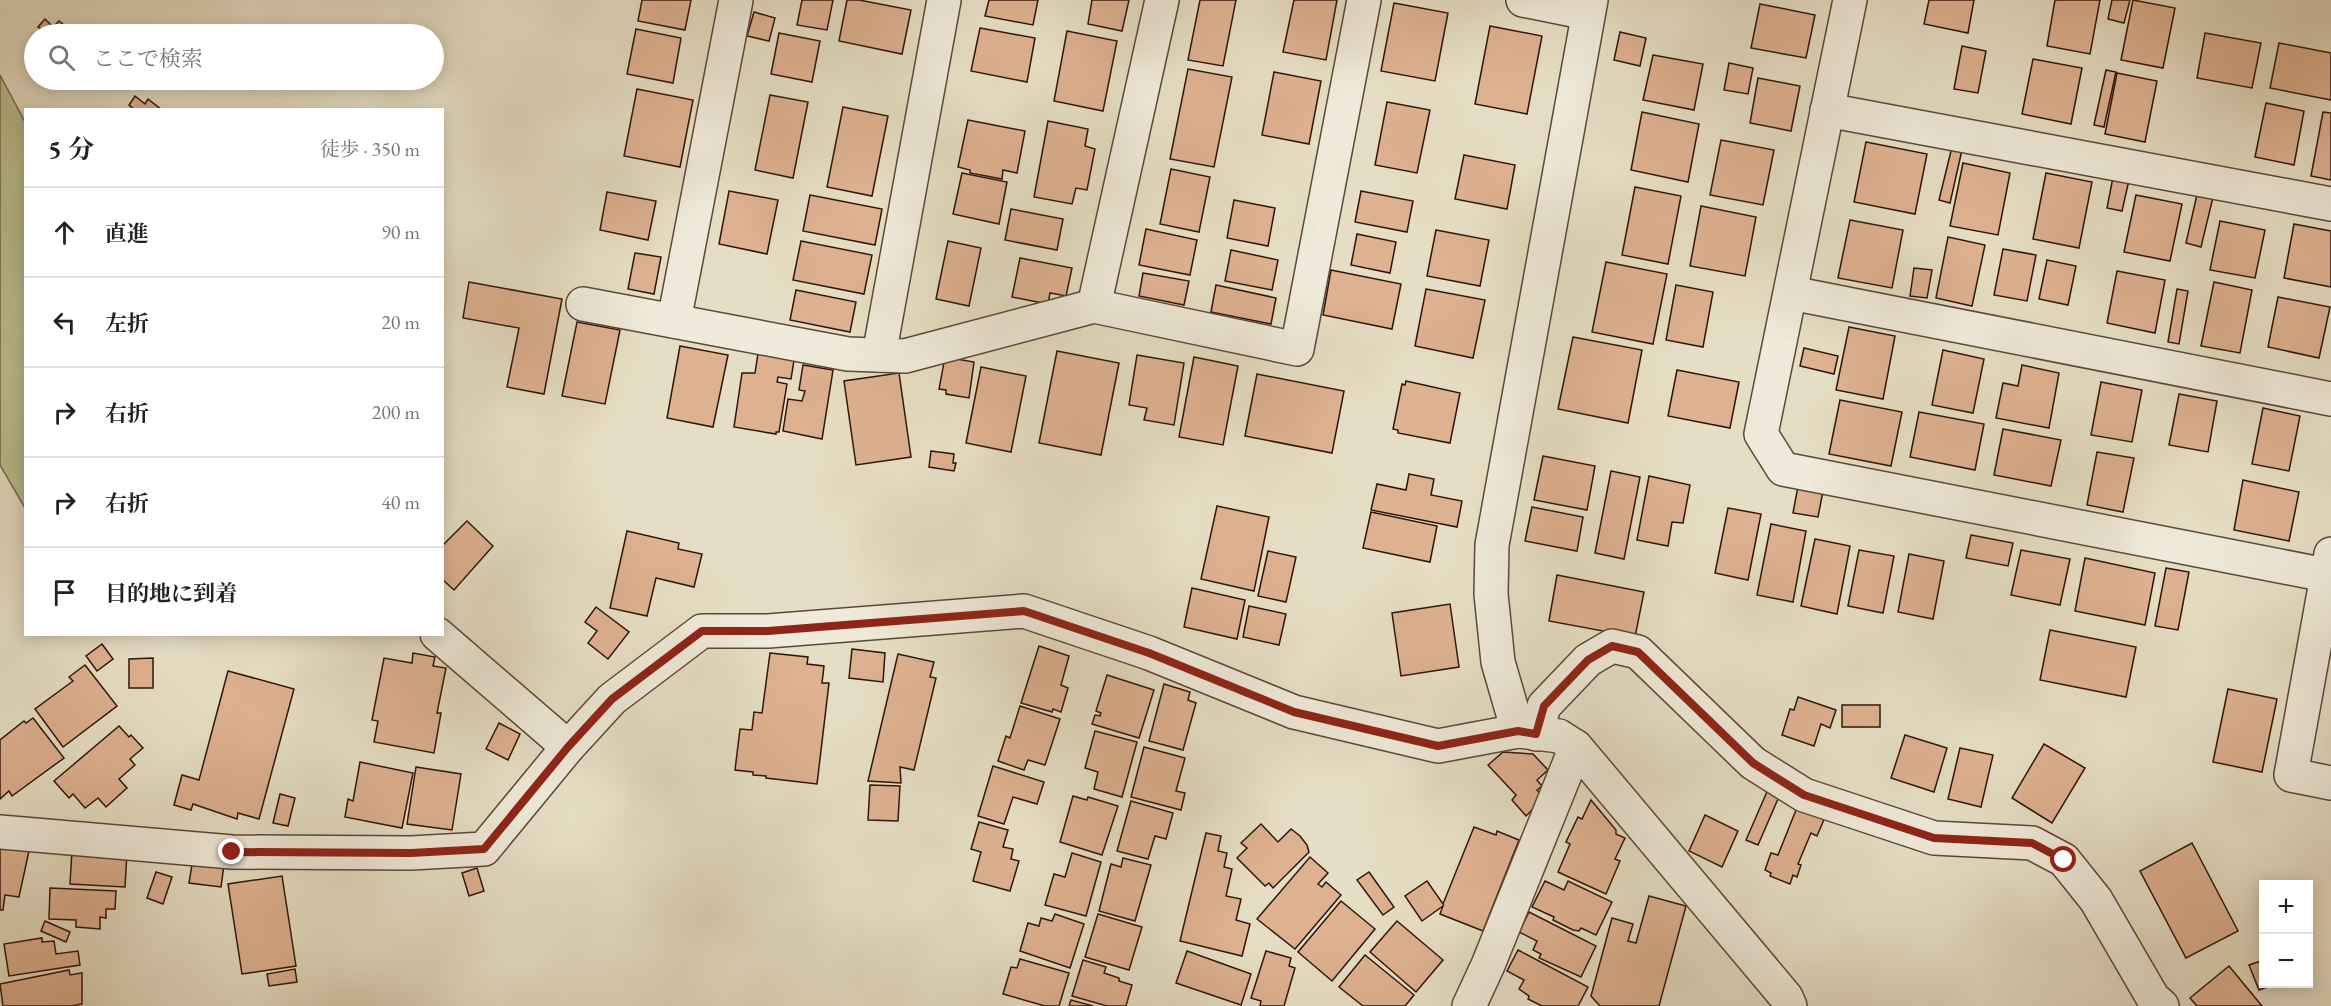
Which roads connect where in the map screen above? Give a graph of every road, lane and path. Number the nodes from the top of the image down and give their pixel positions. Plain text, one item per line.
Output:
1 (736, 0) edge
2 (944, 0) edge
3 (1162, 0) edge
4 (1364, 0) edge
5 (1523, 0) edge
6 (1850, 0) edge
7 (1590, 6) edge
8 (1827, 110) junction
9 (2331, 204) edge
10 (1791, 293) junction
11 (583, 304) dead end
12 (1094, 306) junction
13 (674, 321) junction
14 (879, 355) junction
15 (2331, 399) edge
16 (2330, 569) edge
17 (439, 636) edge
18 (1527, 732) junction
19 (568, 747) junction
20 (1576, 747) junction
21 (2331, 783) edge
22 (0, 832) edge
23 (1469, 1006) edge
24 (1790, 1006) edge
25 (2162, 1006) edge

1 - 13 street
2 - 14 street
3 - 12 street
4 - 12 street
5 - 7 street
6 - 8 street
7 - 18 street
8 - 9 street
8 - 10 street
10 - 15 street
10 - 16 street
11 - 13 street
12 - 14 street
13 - 14 street
16 - 21 street
17 - 19 street
18 - 19 street
18 - 20 street
18 - 25 street
19 - 22 street
20 - 23 street
20 - 24 street

